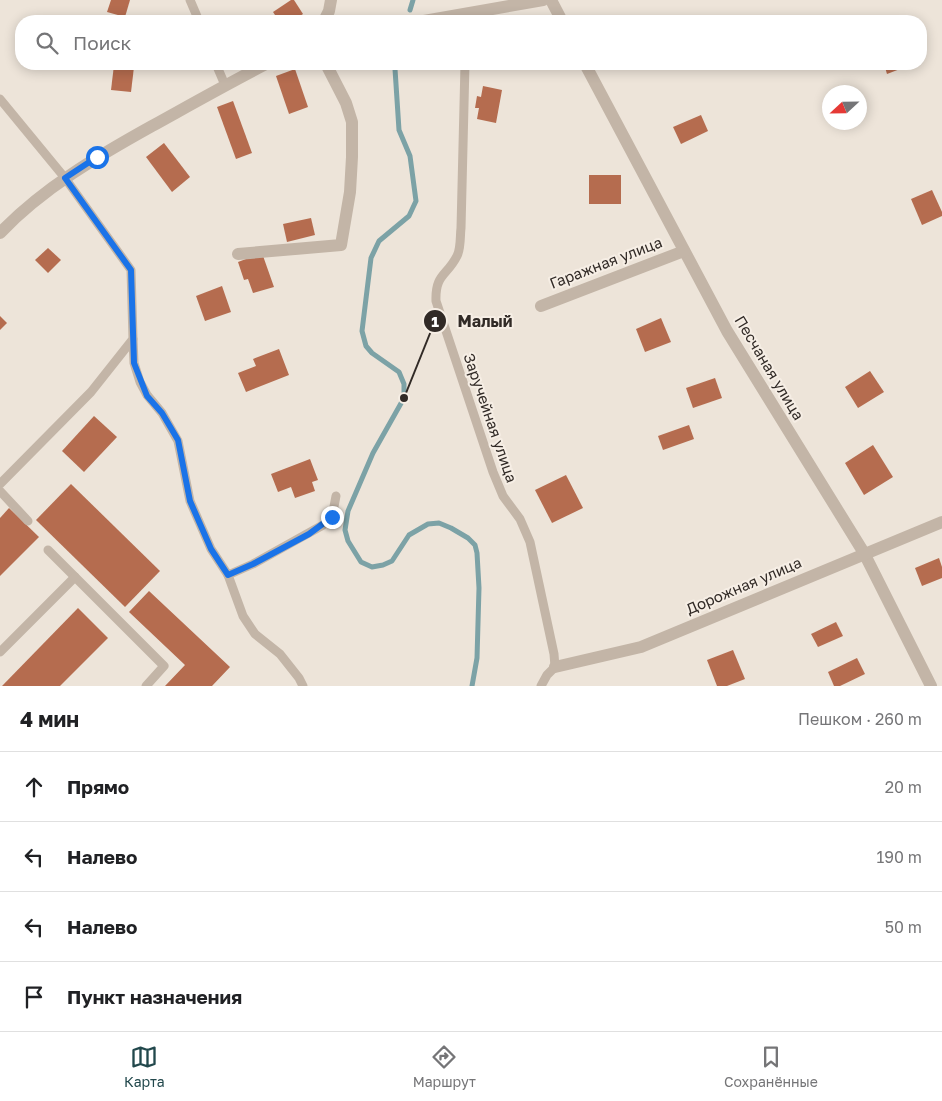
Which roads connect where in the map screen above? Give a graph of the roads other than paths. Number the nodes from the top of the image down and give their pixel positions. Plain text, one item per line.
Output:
1 (190, 0) edge
2 (331, 0) edge
3 (543, 0) edge
4 (551, 0) edge
5 (196, 15) edge
6 (327, 15) edge
7 (480, 15) edge
8 (559, 15) edge
9 (219, 70) edge
10 (254, 70) edge
11 (329, 70) edge
12 (465, 70) edge
13 (588, 70) edge
14 (225, 85) junction
15 (0, 99) edge
16 (65, 178) junction
17 (0, 233) edge
18 (684, 251) junction
19 (238, 254) dead end
20 (540, 306) dead end
21 (133, 339) junction
22 (0, 484) edge
23 (0, 491) edge
24 (336, 496) dead end
25 (28, 521) dead end
26 (942, 522) edge
27 (48, 550) dead end
28 (864, 553) junction
29 (228, 575) junction
30 (75, 577) junction
31 (0, 652) edge
32 (555, 667) junction
33 (146, 686) edge
34 (303, 686) edge
35 (541, 686) edge
36 (931, 686) edge

1 - 5 lane
2 - 6 street
3 - 7 street
4 - 8 street
9 - 14 lane
10 - 14 street
11 - 19 street
12 - 32 lane, Заручейная улица
13 - 18 street, Песчаная улица
14 - 16 street
15 - 16 lane
16 - 17 street
16 - 21 lane
18 - 20 street, Гаражная улица
18 - 28 street, Песчаная улица
21 - 22 lane
21 - 29 lane
23 - 25 lane
24 - 29 lane
26 - 28 street, Дорожная улица
27 - 30 lane
28 - 32 street, Дорожная улица
28 - 36 street, Песчаная улица
29 - 34 lane
30 - 31 lane
30 - 33 lane
32 - 35 lane

